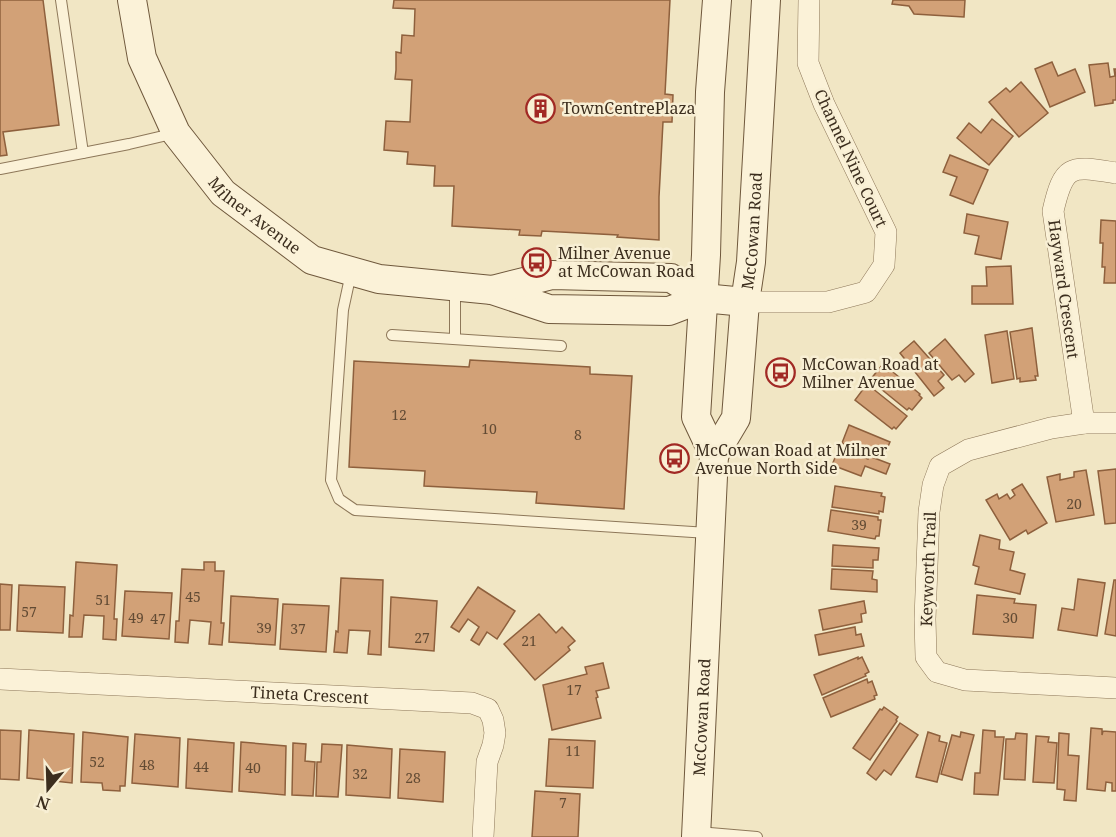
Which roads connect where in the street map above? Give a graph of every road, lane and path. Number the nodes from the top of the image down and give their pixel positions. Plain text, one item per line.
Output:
1 (61, 0) edge
2 (132, 0) edge
3 (717, 0) edge
4 (766, 0) edge
5 (809, 0) edge
6 (176, 133) junction
7 (83, 153) junction
8 (0, 169) edge
9 (1116, 173) edge
10 (351, 271) junction
11 (455, 286) junction
12 (703, 298) junction
13 (745, 302) junction
14 (392, 335) dead end
15 (455, 339) junction
16 (561, 346) dead end
17 (1084, 423) junction
18 (1116, 423) edge
19 (714, 455) junction
20 (711, 533) junction
21 (0, 679) edge
22 (1116, 688) edge
23 (696, 835) edge
24 (483, 837) edge
25 (757, 837) edge

1 - 7 lane
2 - 6 main road, Milner Avenue
3 - 12 main road, McCowan Road
4 - 13 main road, McCowan Road
5 - 13 street, Channel Nine Court
6 - 7 lane
6 - 10 main road, Milner Avenue
7 - 8 lane
9 - 17 street, Hayward Crescent
10 - 11 main road, Milner Avenue
10 - 20 lane
11 - 12 main road, Milner Avenue
11 - 15 lane
12 - 13 main road, Channel Nine Court
12 - 19 main road, McCowan Road
13 - 19 main road, McCowan Road
14 - 15 lane
15 - 16 lane
17 - 18 street, Keyworth Trail
17 - 22 street, Keyworth Trail
19 - 20 main road, McCowan Road
20 - 23 main road, McCowan Road
21 - 24 street, Tineta Crescent
23 - 25 lane

